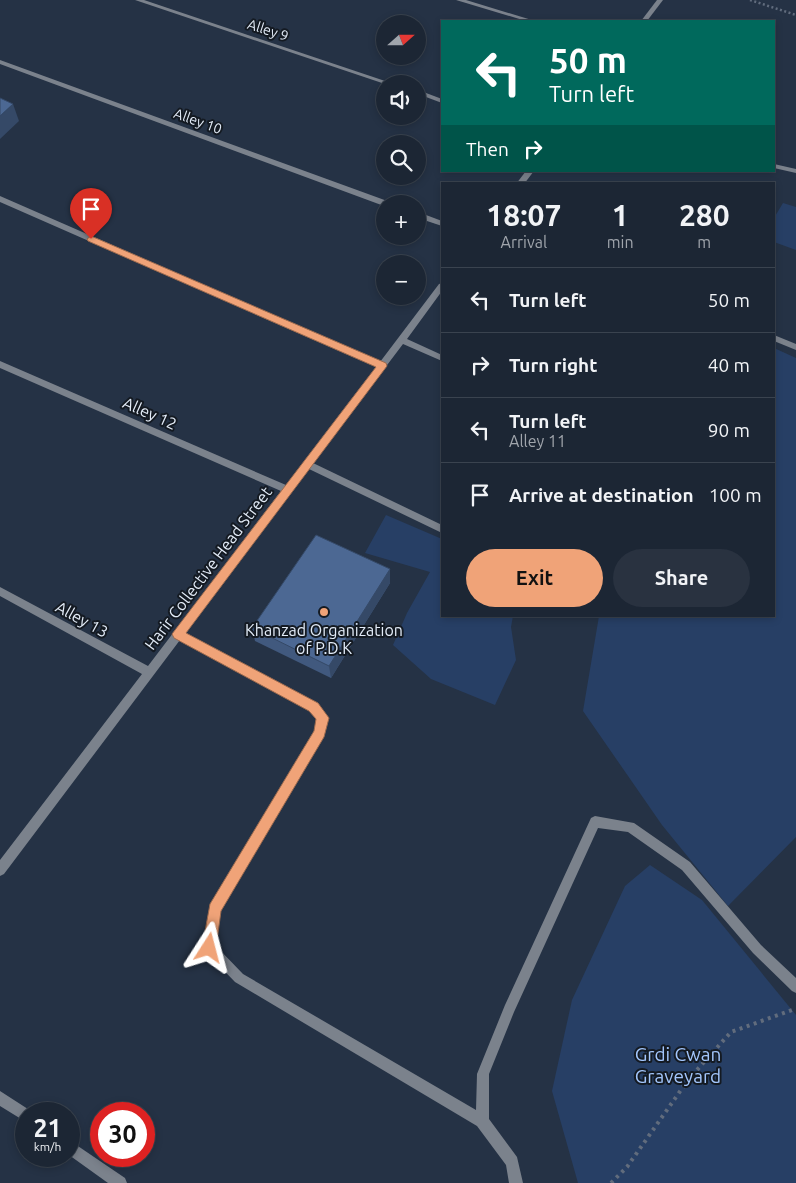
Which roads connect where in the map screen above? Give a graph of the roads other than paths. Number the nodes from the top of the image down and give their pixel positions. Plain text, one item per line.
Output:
1 (138, 0) edge
2 (459, 0) edge
3 (660, 0) edge
4 (529, 20) edge
5 (645, 20) edge
6 (0, 62) edge
7 (376, 79) edge
8 (426, 95) edge
9 (441, 101) edge
10 (775, 166) edge
11 (796, 171) edge
12 (529, 172) edge
13 (522, 182) edge
14 (0, 199) edge
15 (376, 200) edge
16 (426, 218) edge
17 (441, 224) edge
18 (441, 287) edge
19 (775, 338) edge
20 (401, 340) junction
21 (796, 347) edge
22 (441, 358) edge
23 (0, 364) edge
24 (382, 366) junction
25 (307, 464) junction
26 (288, 490) junction
27 (441, 528) edge
28 (0, 591) edge
29 (178, 634) junction
30 (149, 672) junction
31 (5, 855) edge
32 (0, 870) edge
33 (796, 987) edge
34 (0, 1098) edge
35 (15, 1108) edge
36 (482, 1121) junction
37 (80, 1155) edge
38 (120, 1183) edge
39 (516, 1183) edge

1 - 7 street, Alley 9
2 - 4 street
3 - 5 street
6 - 15 street, Alley 10
8 - 9 street
10 - 11 street
12 - 13 street
14 - 24 street
16 - 17 street
18 - 20 street, Harir Collective Head Street
19 - 21 street
20 - 22 street
20 - 24 street, Harir Collective Head Street
23 - 26 street, Alley 12
24 - 25 street, Harir Collective Head Street
25 - 26 street, Harir Collective Head Street
25 - 27 street
26 - 29 street, Harir Collective Head Street
28 - 30 street, Alley 13
29 - 30 street, Harir Collective Head Street
29 - 36 street
30 - 31 street, Harir Collective Head Street
31 - 32 street, Harir Collective Head Street
33 - 36 street
34 - 35 street
36 - 39 street
37 - 38 street

